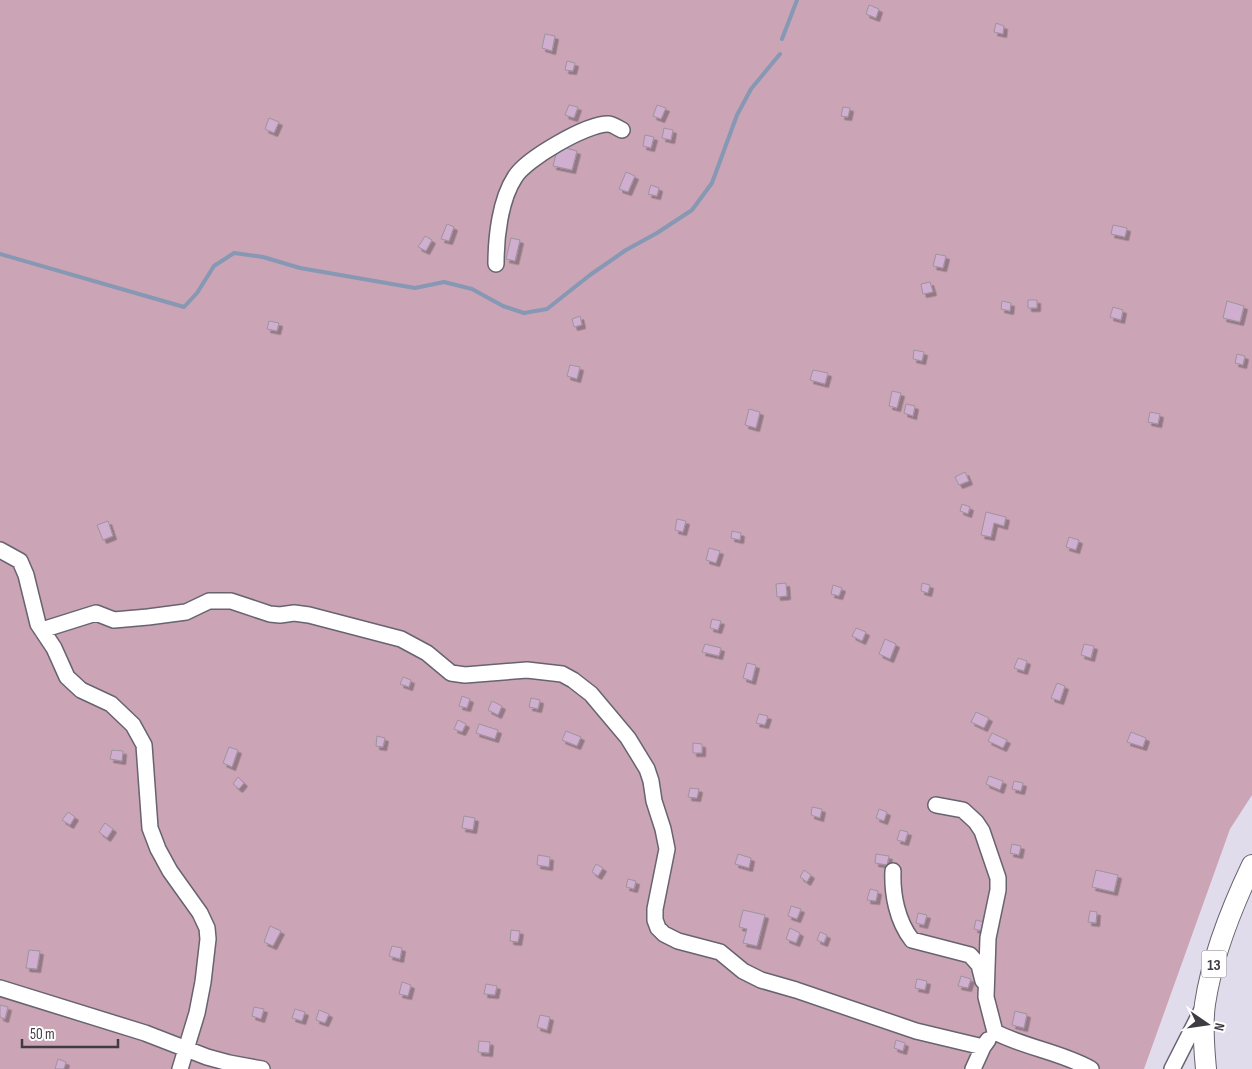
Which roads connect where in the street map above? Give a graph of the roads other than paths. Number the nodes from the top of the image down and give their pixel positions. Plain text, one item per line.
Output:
1 (622, 130) dead end
2 (496, 264) dead end
3 (0, 550) edge
4 (42, 630) junction
5 (936, 805) dead end
6 (1252, 865) edge
7 (893, 871) dead end
8 (0, 988) edge
9 (986, 997) junction
10 (1205, 1004) junction
11 (995, 1032) junction
12 (983, 1047) junction
13 (186, 1048) junction
14 (180, 1069) edge
15 (262, 1069) edge
16 (973, 1069) edge
17 (1091, 1069) edge
18 (1172, 1069) edge
19 (1206, 1069) edge

1 - 2 street
3 - 4 street
4 - 12 street
4 - 13 street
5 - 9 street
6 - 10 main road, 13
7 - 9 street
8 - 13 street
9 - 11 street
10 - 18 street
10 - 19 main road, 13
11 - 12 street
11 - 17 street
12 - 16 street
13 - 14 street
13 - 15 street

